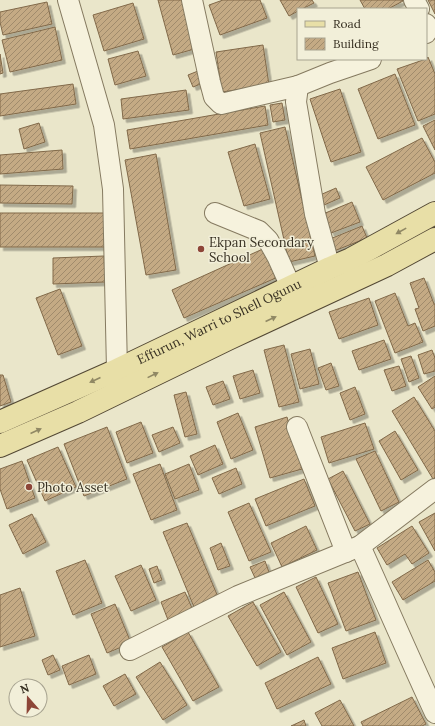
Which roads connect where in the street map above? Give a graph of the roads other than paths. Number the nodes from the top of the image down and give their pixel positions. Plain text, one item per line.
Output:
1 (68, 0) edge
2 (192, 0) edge
3 (368, 60) edge
4 (298, 86) junction
5 (215, 212) dead end
6 (435, 212) edge
7 (435, 238) edge
8 (330, 268) junction
9 (291, 287) junction
10 (118, 370) junction
11 (0, 422) edge
12 (297, 428) dead end
13 (0, 446) edge
14 (435, 489) edge
15 (353, 549) junction
16 (130, 650) dead end
17 (435, 712) edge

1 - 10 street
2 - 4 street
3 - 4 street
4 - 8 street
5 - 9 street
6 -> 8 main road, Effurun, Warri to Shell Ogunu
13 -> 7 main road, Effurun, Warri to Shell Ogunu
8 - 9 main road, Effurun, Warri to Shell Ogunu
9 - 10 main road, Effurun, Warri to Shell Ogunu
10 -> 11 main road, Effurun, Warri to Shell Ogunu
12 - 15 street
14 - 15 street
15 - 16 street
15 - 17 street

